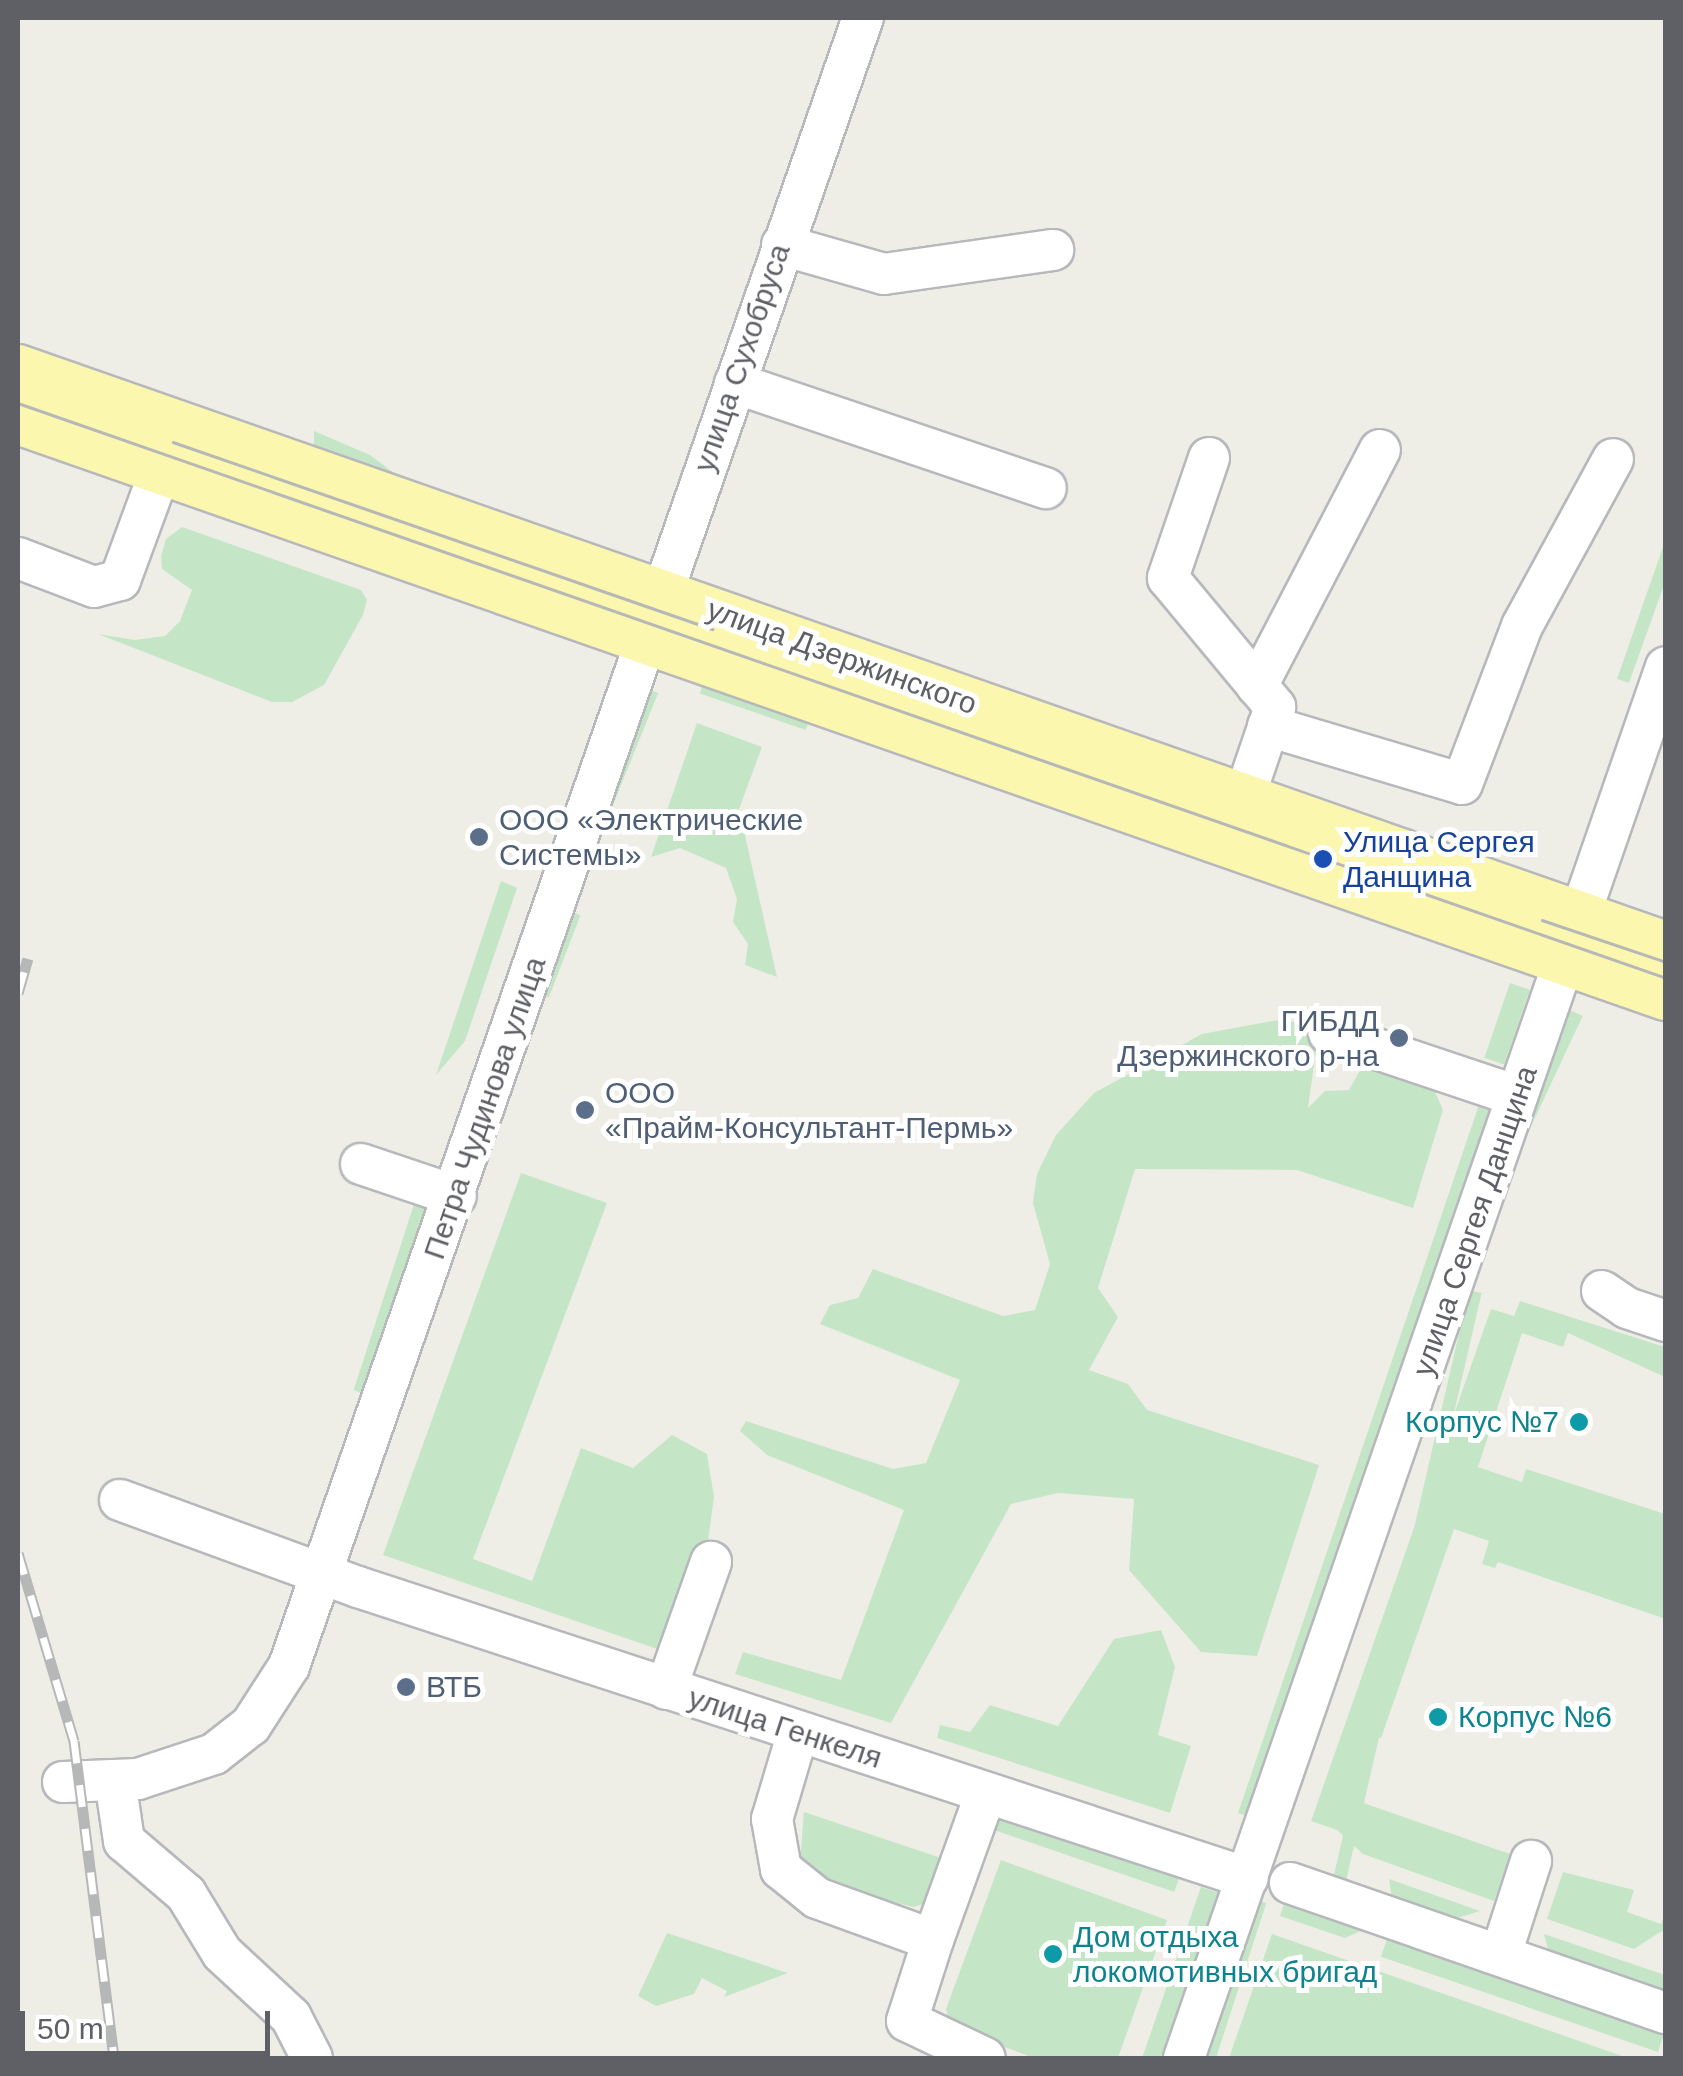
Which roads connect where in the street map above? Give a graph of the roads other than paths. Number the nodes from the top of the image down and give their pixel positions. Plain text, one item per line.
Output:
1 (862, 18) edge
2 (782, 245) junction
3 (1052, 250) dead end
4 (18, 370) edge
5 (736, 383) junction
6 (18, 419) edge
7 (171, 449) junction
8 (1380, 450) dead end
9 (1209, 458) dead end
10 (1613, 459) dead end
11 (1046, 488) dead end
12 (18, 558) edge
13 (660, 592) junction
14 (645, 640) junction
15 (1666, 666) edge
16 (1257, 686) junction
17 (1268, 726) junction
18 (1243, 802) junction
19 (1570, 939) junction
20 (1666, 948) edge
21 (1666, 996) edge
22 (1329, 1033) dead end
23 (1518, 1096) junction
24 (361, 1164) dead end
25 (456, 1196) junction
26 (1666, 1300) edge
27 (1666, 1321) edge
28 (120, 1500) dead end
29 (710, 1562) dead end
30 (323, 1575) junction
31 (666, 1688) junction
32 (798, 1732) junction
33 (116, 1780) junction
34 (63, 1782) dead end
35 (986, 1793) junction
36 (1531, 1861) dead end
37 (1248, 1878) junction
38 (1290, 1883) dead end
39 (933, 1940) junction
40 (1500, 1954) junction
41 (1666, 2013) edge
42 (312, 2058) edge
43 (985, 2058) edge
44 (1184, 2058) edge

1 - 2 street, улица Сухобруса
2 - 3 street
2 - 5 street, улица Сухобруса
4 - 7 main road, улица Дзержинского
5 - 11 street
5 - 13 street, улица Сухобруса
6 - 7 main road, улица Дзержинского
7 - 12 street
7 - 13 main road, улица Дзержинского
7 - 14 main road, улица Дзержинского
8 - 16 street
9 - 16 street
10 - 17 street
13 - 14 street, улица Сухобруса
13 - 18 main road, улица Дзержинского
14 - 19 main road, улица Дзержинского
14 - 25 street, Петра Чудинова улица
15 - 19 street, улица Сергея Данщина
16 - 17 street
17 - 18 street
18 - 19 main road, улица Дзержинского
19 - 20 main road, улица Дзержинского
19 - 21 main road, улица Дзержинского
19 - 23 street, улица Сергея Данщина
22 - 23 street
23 - 37 street, улица Сергея Данщина
24 - 25 street
25 - 30 street, Петра Чудинова улица
26 - 27 street
28 - 30 street, улица Генкеля
29 - 31 street
30 - 31 street, улица Генкеля
30 - 33 street, Петра Чудинова улица
31 - 32 street, улица Генкеля
32 - 35 street, улица Генкеля
32 - 39 street
33 - 34 street, Петра Чудинова улица
33 - 42 street
35 - 37 street, улица Генкеля
35 - 39 street
36 - 40 street
37 - 44 street, улица Сергея Данщина
38 - 40 street
39 - 43 street
40 - 41 street

